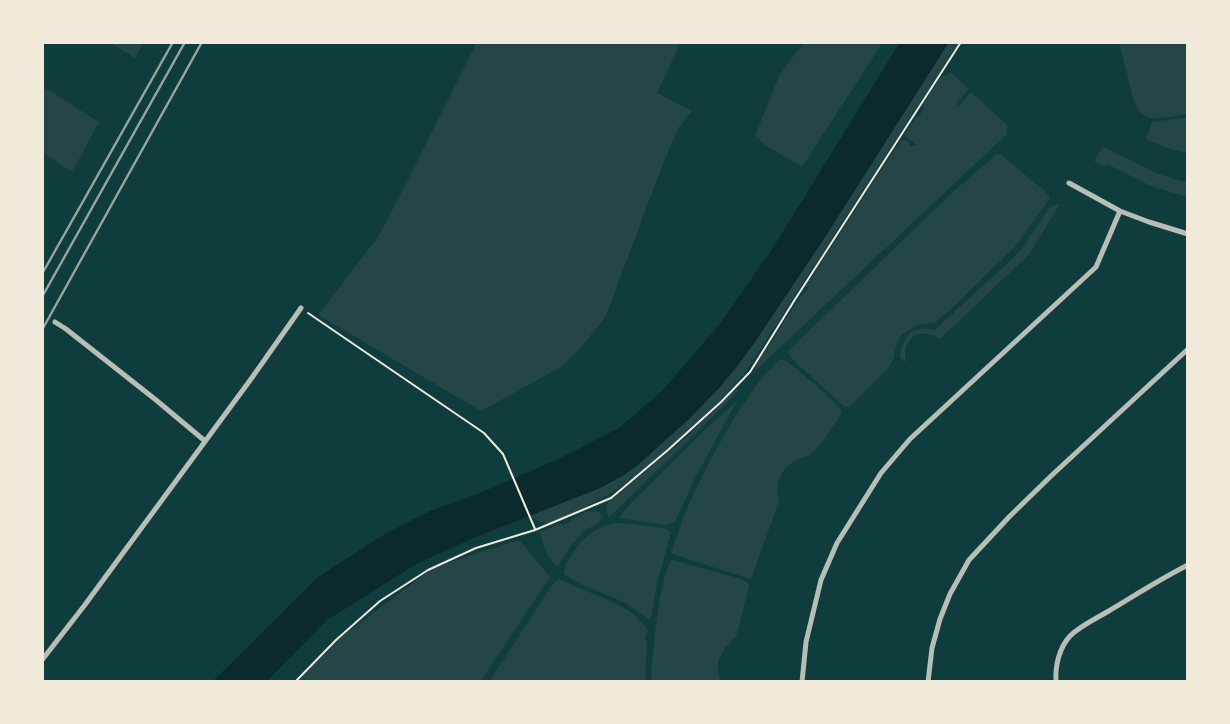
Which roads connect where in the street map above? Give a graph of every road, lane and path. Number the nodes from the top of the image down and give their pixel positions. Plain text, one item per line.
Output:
1 (961, 42) edge
2 (1069, 183) dead end
3 (1120, 211) junction
4 (1188, 233) edge
5 (301, 308) joint
6 (55, 322) dead end
7 (1188, 349) edge
8 (205, 441) junction
9 (535, 530) junction
10 (1188, 565) edge
11 (42, 660) edge
12 (295, 682) edge
13 (803, 682) edge
14 (928, 682) edge
15 (1056, 682) edge

1 - 9 path
2 - 3 street
3 - 4 street
3 - 13 street
5 - 8 street
5 - 9 path
6 - 8 street
7 - 14 street
8 - 11 street
9 - 12 path
10 - 15 street

